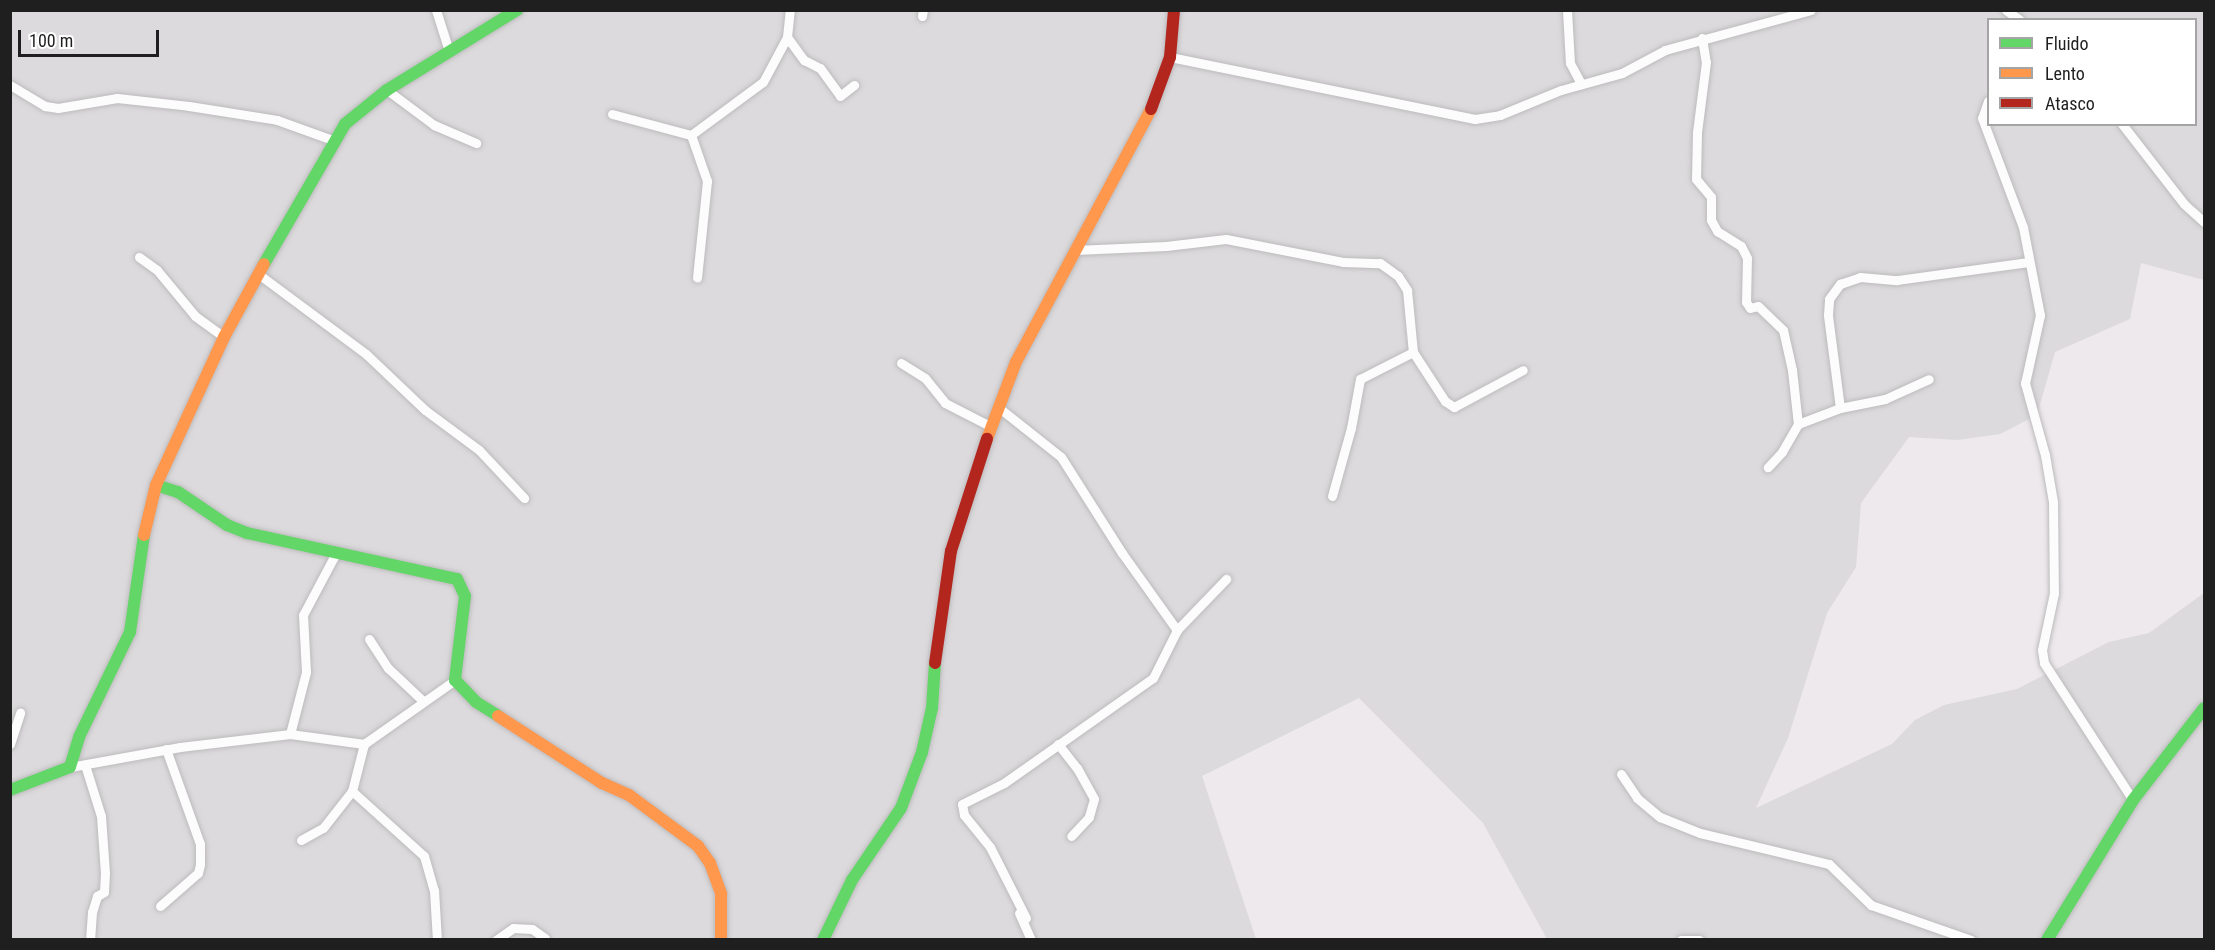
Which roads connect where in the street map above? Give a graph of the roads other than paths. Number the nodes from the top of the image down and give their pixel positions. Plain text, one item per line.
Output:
1 (436, 10) edge
2 (517, 10) edge
3 (790, 10) edge
4 (1174, 10) edge
5 (1567, 10) edge
6 (1811, 10) edge
7 (787, 38) junction
8 (1702, 38) junction
9 (449, 51) junction
10 (1170, 57) junction
11 (1581, 84) junction
12 (10, 85) edge
13 (854, 85) dead end
14 (387, 90) junction
15 (1987, 106) edge
16 (612, 114) dead end
17 (2124, 126) edge
18 (691, 135) junction
19 (333, 140) junction
20 (476, 143) dead end
21 (2205, 222) edge
22 (1075, 250) junction
23 (140, 257) dead end
24 (2028, 262) junction
25 (257, 273) junction
26 (697, 277) dead end
27 (224, 338) junction
28 (1413, 352) junction
29 (901, 363) dead end
30 (1523, 370) dead end
31 (1929, 379) dead end
32 (998, 407) junction
33 (1840, 408) junction
34 (1798, 424) junction
35 (990, 426) junction
36 (1768, 467) dead end
37 (156, 485) junction
38 (1332, 496) dead end
39 (524, 498) dead end
40 (336, 553) junction
41 (1226, 579) dead end
42 (1177, 630) junction
43 (369, 639) dead end
44 (455, 680) junction
45 (422, 700) junction
46 (2205, 708) edge
47 (20, 713) dead end
48 (290, 734) junction
49 (10, 744) edge
50 (364, 744) junction
51 (1058, 744) junction
52 (166, 749) junction
53 (85, 765) junction
54 (70, 767) junction
55 (1621, 774) dead end
56 (10, 790) edge
57 (352, 791) junction
58 (2133, 800) junction
59 (1071, 836) dead end
60 (301, 840) dead end
61 (1017, 902) junction
62 (160, 906) dead end
63 (1026, 918) dead end
64 (90, 938) dead end
65 (545, 938) dead end
66 (437, 939) edge
67 (495, 939) edge
68 (721, 939) edge
69 (823, 939) edge
70 (1031, 939) edge
71 (1682, 939) edge
72 (1699, 939) edge
73 (1971, 939) edge
74 (2048, 939) edge

1 - 9 street
2 - 9 street
3 - 7 street
4 - 10 street
5 - 11 street
6 - 8 street
7 - 13 street
7 - 18 street
8 - 11 street
8 - 34 street
9 - 14 street
10 - 11 street
10 - 22 street
12 - 19 street
14 - 19 street
14 - 20 street
15 - 24 street
16 - 18 street
17 - 21 street
18 - 26 street
19 - 25 street
22 - 28 street
22 - 32 street
23 - 27 street
24 - 33 street
24 - 58 street
25 - 27 street
25 - 39 street
27 - 37 street
28 - 30 street
28 - 38 street
29 - 35 street
31 - 33 street
32 - 35 street
32 - 42 street
33 - 34 street
34 - 36 street
35 - 69 street
37 - 40 street
37 - 54 street
40 - 44 street
40 - 48 street
41 - 42 street
42 - 51 street
43 - 45 street
44 - 45 street
44 - 68 street
45 - 50 street
46 - 58 street
47 - 49 street
48 - 50 street
48 - 52 street
50 - 57 street
51 - 59 street
51 - 61 street
52 - 53 street
52 - 62 street
53 - 54 street
53 - 64 street
54 - 56 street
55 - 73 street
57 - 60 street
57 - 66 street
58 - 74 street
61 - 63 street
61 - 70 street
65 - 67 street
71 - 72 street

